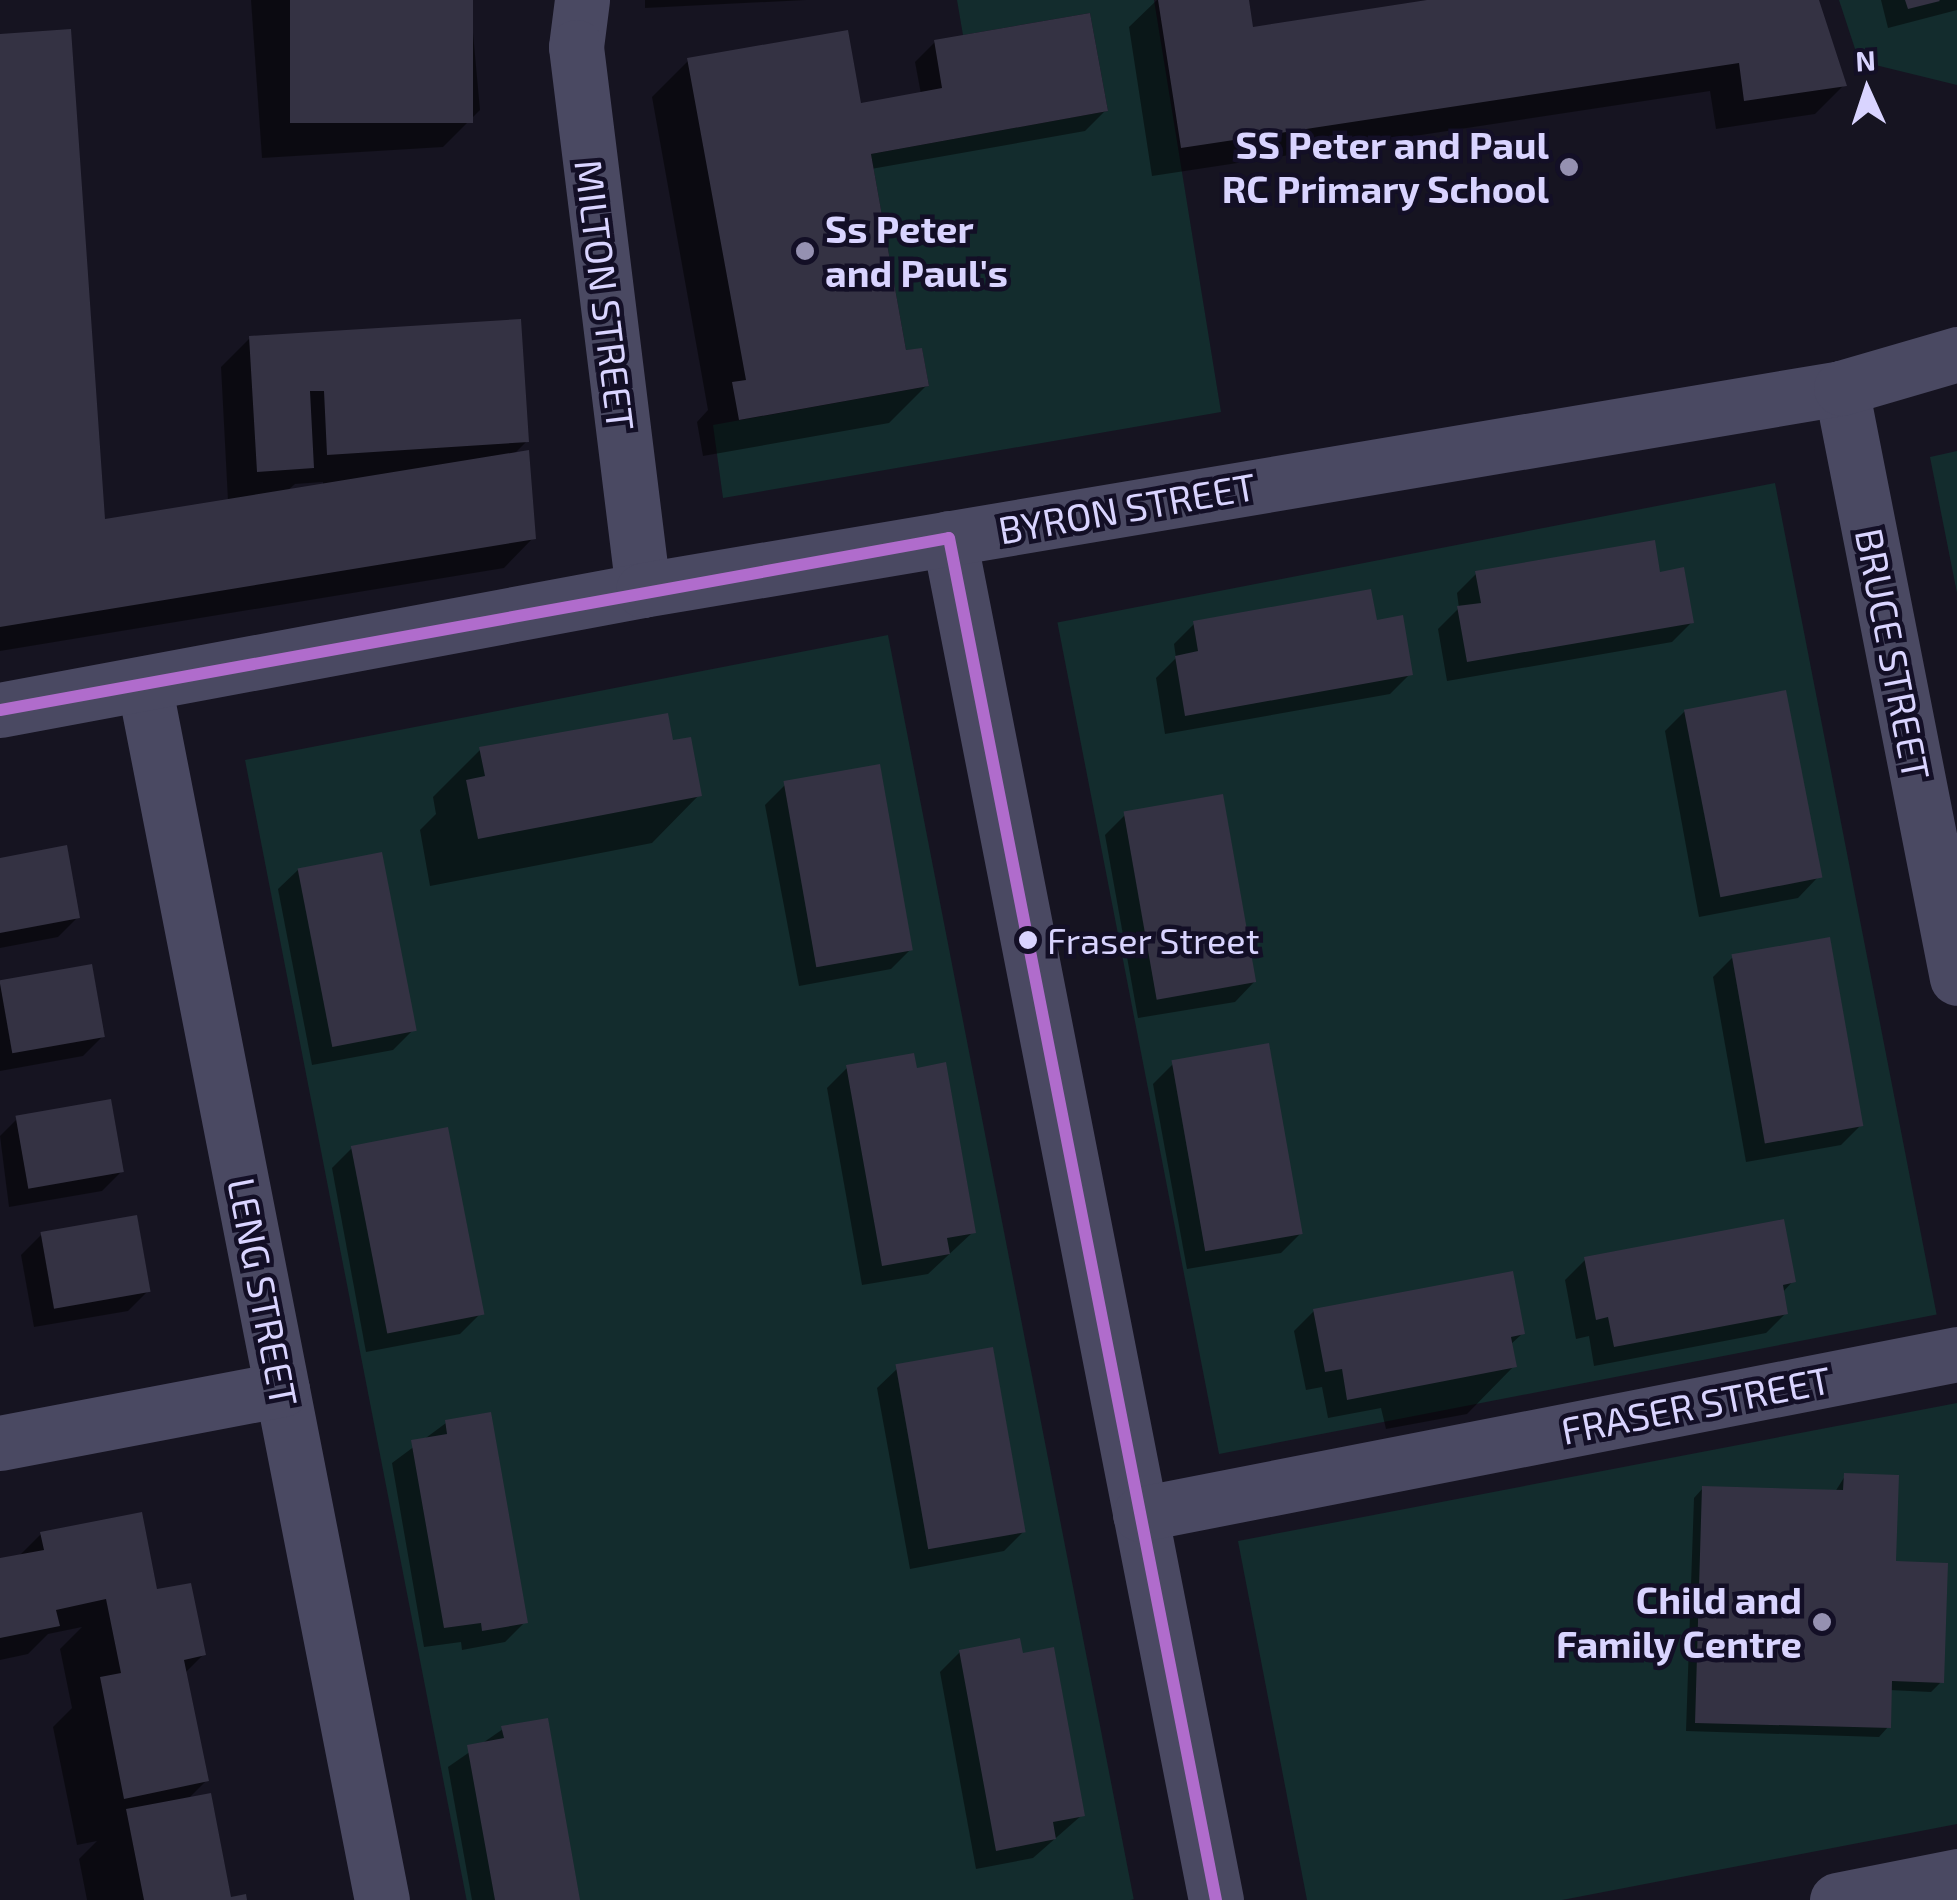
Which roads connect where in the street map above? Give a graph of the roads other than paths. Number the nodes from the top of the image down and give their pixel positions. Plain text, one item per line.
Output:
1 (582, 0) edge
2 (1957, 354) edge
3 (1841, 388) junction
4 (949, 538) junction
5 (644, 590) junction
6 (144, 684) junction
7 (0, 710) edge
8 (1957, 978) edge
9 (1957, 1354) edge
10 (282, 1389) junction
11 (0, 1443) edge
12 (1140, 1514) junction
13 (1957, 1876) edge
14 (382, 1900) edge
15 (1216, 1900) edge
16 (1837, 1900) edge

1 - 5 street, MILTON STREET
2 - 3 street, BYRON STREET
3 - 4 street, BYRON STREET
3 - 8 street, BRUCE STREET
4 - 5 street, BYRON STREET
4 - 12 street
5 - 6 street, BYRON STREET
6 - 7 street, BYRON STREET
6 - 10 street, LENG STREET
9 - 12 street, FRASER STREET
10 - 11 street
10 - 14 street, LENG STREET
12 - 15 street
13 - 16 street

